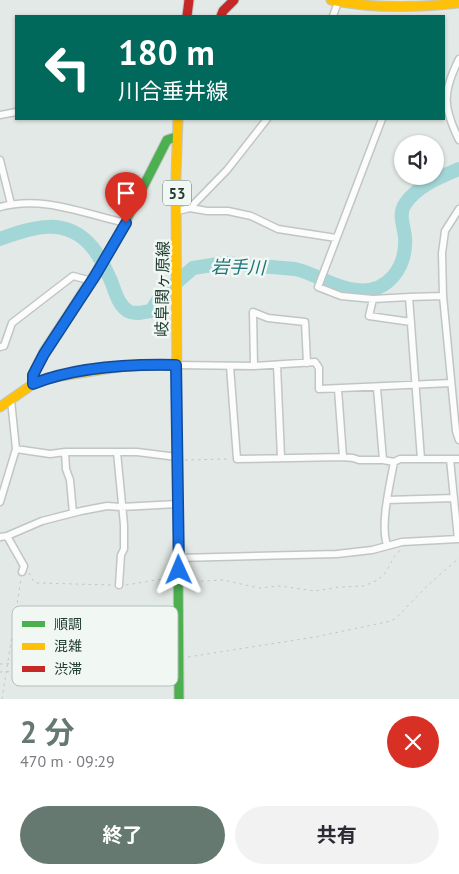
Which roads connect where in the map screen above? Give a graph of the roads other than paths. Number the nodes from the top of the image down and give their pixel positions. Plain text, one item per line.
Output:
1 (190, 0) edge
2 (234, 0) edge
3 (335, 1) edge
4 (458, 2) edge
5 (187, 15) edge
6 (221, 15) edge
7 (333, 15) edge
8 (459, 60) edge
9 (447, 74) edge
10 (15, 112) edge
11 (0, 115) edge
12 (178, 120) edge
13 (266, 120) edge
14 (382, 120) edge
15 (176, 137) junction
16 (459, 140) edge
17 (0, 160) edge
18 (11, 204) junction
19 (0, 207) edge
20 (190, 208) junction
21 (459, 209) edge
22 (178, 211) junction
23 (126, 223) junction
24 (336, 238) junction
25 (94, 279) junction
26 (443, 296) junction
27 (409, 297) junction
28 (372, 299) junction
29 (411, 322) junction
30 (0, 347) edge
31 (307, 363) junction
32 (176, 365) junction
33 (277, 365) junction
34 (230, 366) junction
35 (254, 366) junction
36 (452, 383) junction
37 (33, 384) junction
38 (416, 385) junction
39 (377, 388) junction
40 (338, 389) junction
41 (10, 400) junction
42 (0, 407) edge
43 (459, 440) edge
44 (16, 449) junction
45 (65, 452) junction
46 (117, 452) junction
47 (281, 457) junction
48 (343, 457) junction
49 (177, 458) junction
50 (421, 459) junction
51 (450, 459) junction
52 (459, 459) edge
53 (382, 460) junction
54 (394, 462) junction
55 (454, 498) junction
56 (387, 500) junction
57 (0, 502) edge
58 (178, 504) junction
59 (121, 507) junction
60 (73, 513) junction
61 (4, 536) edge
62 (387, 545) junction
63 (179, 558) junction
64 (22, 570) road end
65 (119, 585) road end
66 (178, 699) edge

1 - 5 main road
2 - 6 main road
3 - 4 main road
3 - 7 street
8 - 9 street
9 - 16 street
10 - 11 street
12 - 15 main road, 岐阜関ヶ原線 / 53
13 - 20 street
14 - 24 street
15 - 22 main road, 岐阜関ヶ原線 / 53
15 - 23 main road
17 - 18 street
18 - 19 street
18 - 23 street
20 - 22 street
20 - 24 street
21 - 26 street
22 - 32 main road, 岐阜関ヶ原線 / 53
23 - 25 main road
24 - 28 street
25 - 30 street
25 - 37 main road
26 - 27 street
26 - 36 street
27 - 28 street
27 - 29 street
28 - 29 street
29 - 38 street
31 - 33 street
31 - 35 street
31 - 40 street
32 - 34 street
32 - 37 main road
32 - 49 main road, 岐阜関ヶ原線 / 53
33 - 35 street
33 - 47 street
34 - 35 street
34 - 47 street
36 - 38 street
36 - 43 street
37 - 41 main road
38 - 39 street
38 - 50 street
39 - 40 street
39 - 53 street
40 - 48 street
41 - 42 main road
41 - 44 street
44 - 45 street
44 - 57 street
45 - 46 street
45 - 60 street
46 - 49 street
46 - 59 street
47 - 48 street
48 - 53 street
49 - 58 main road, 岐阜関ヶ原線 / 53
50 - 51 street
50 - 54 street
51 - 52 street
51 - 55 street
53 - 54 street
54 - 56 street
55 - 56 street
55 - 62 street
56 - 62 street
58 - 59 street
58 - 63 main road, 岐阜関ヶ原線 / 53
59 - 60 street
59 - 65 street
60 - 61 street
61 - 64 street
62 - 63 street
63 - 66 main road, 岐阜関ヶ原線 / 53

